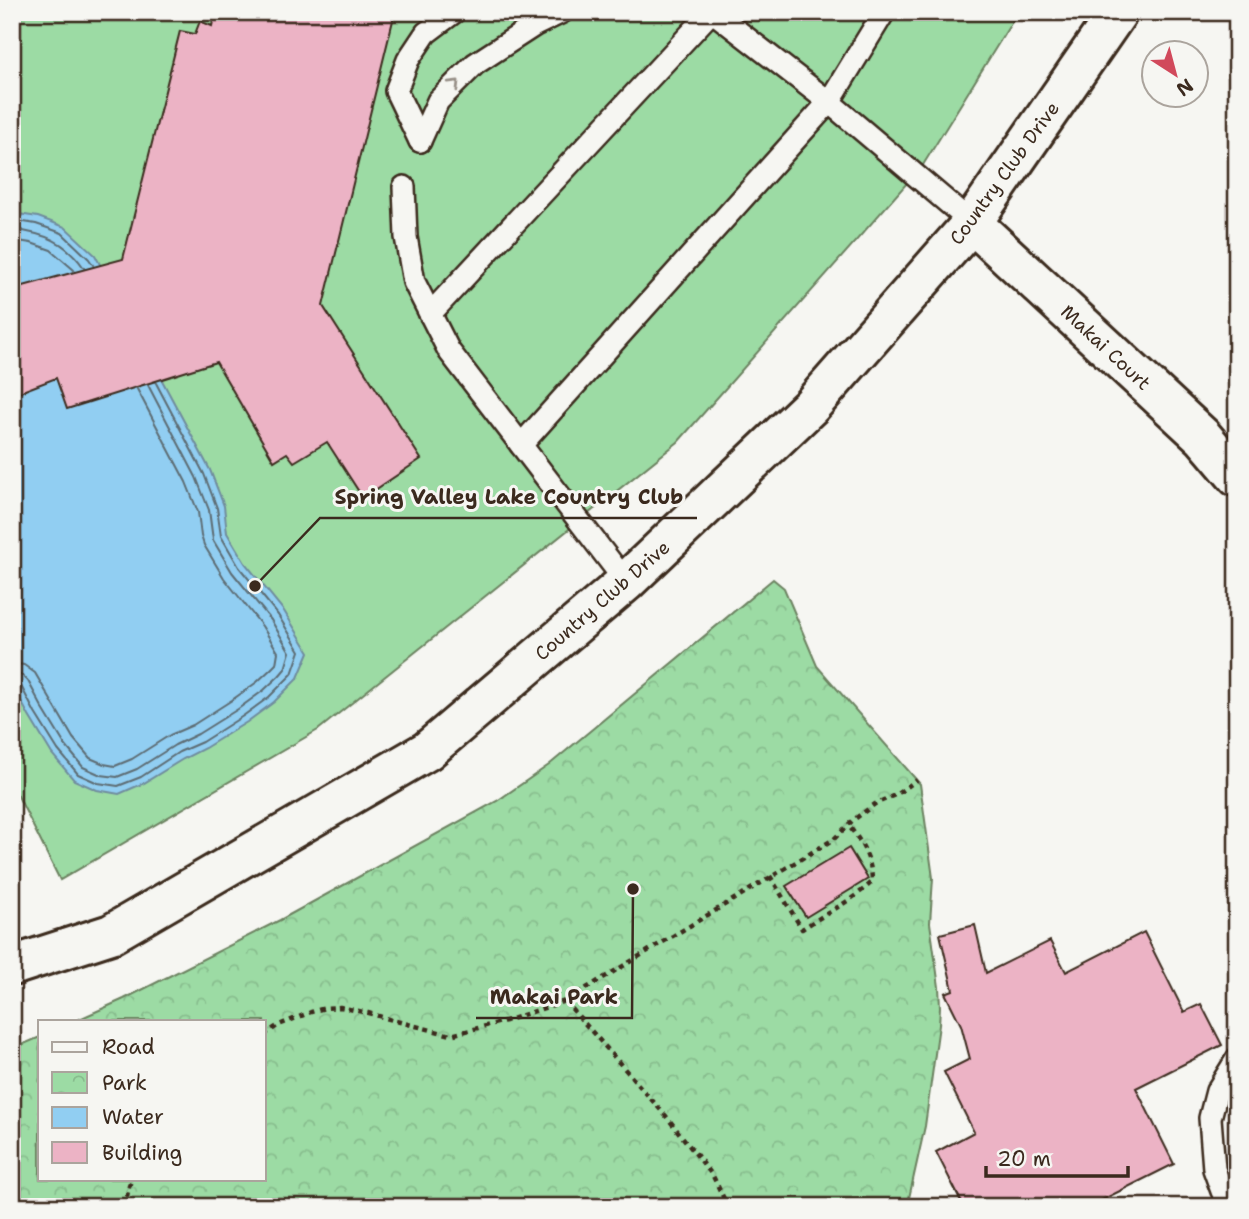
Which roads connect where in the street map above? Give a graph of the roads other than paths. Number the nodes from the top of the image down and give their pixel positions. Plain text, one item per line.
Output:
1 (454, 12) edge
2 (562, 12) edge
3 (712, 12) edge
4 (884, 12) edge
5 (1118, 12) edge
6 (829, 102) junction
7 (404, 187) dead end
8 (972, 223) junction
9 (430, 314) junction
10 (521, 445) junction
11 (1237, 477) edge
12 (626, 582) junction
13 (12, 966) edge
14 (1237, 1059) edge
15 (1234, 1207) edge

1 -> 2 lane
3 - 6 lane
3 - 9 lane
4 - 6 lane
5 - 8 street, Country Club Drive
6 - 8 lane
6 - 10 lane
7 - 9 lane
8 - 11 street, Makai Court
8 - 12 street, Country Club Drive
9 - 10 lane
10 - 12 lane
12 - 13 street, Country Club Drive
14 - 15 lane

